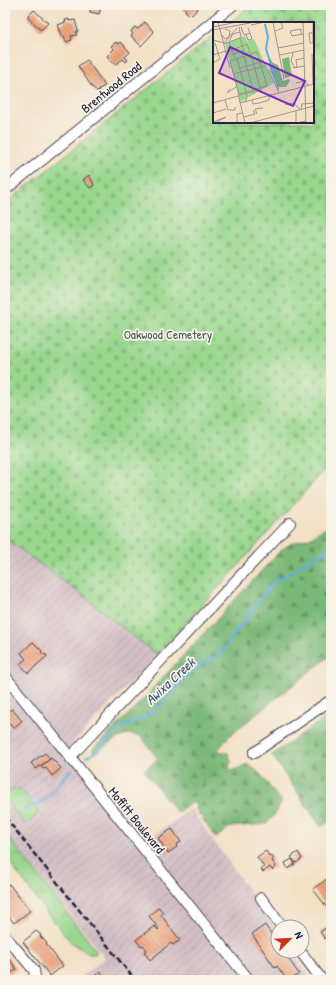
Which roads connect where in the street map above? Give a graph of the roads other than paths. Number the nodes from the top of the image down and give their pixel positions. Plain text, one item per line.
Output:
1 (233, 5) edge
2 (5, 190) edge
3 (290, 524) dead end
4 (5, 676) edge
5 (331, 700) edge
6 (254, 753) dead end
7 (71, 758) junction
8 (261, 898) dead end
9 (276, 919) edge
10 (5, 936) edge
11 (306, 959) edge
12 (32, 980) edge
13 (249, 980) edge
14 (322, 980) edge

1 - 2 street, Brentwood Road
3 - 7 street
4 - 7 street, Moffitt Boulevard
5 - 6 street
7 - 13 street, Moffitt Boulevard
8 - 9 street
10 - 12 street
11 - 14 street

